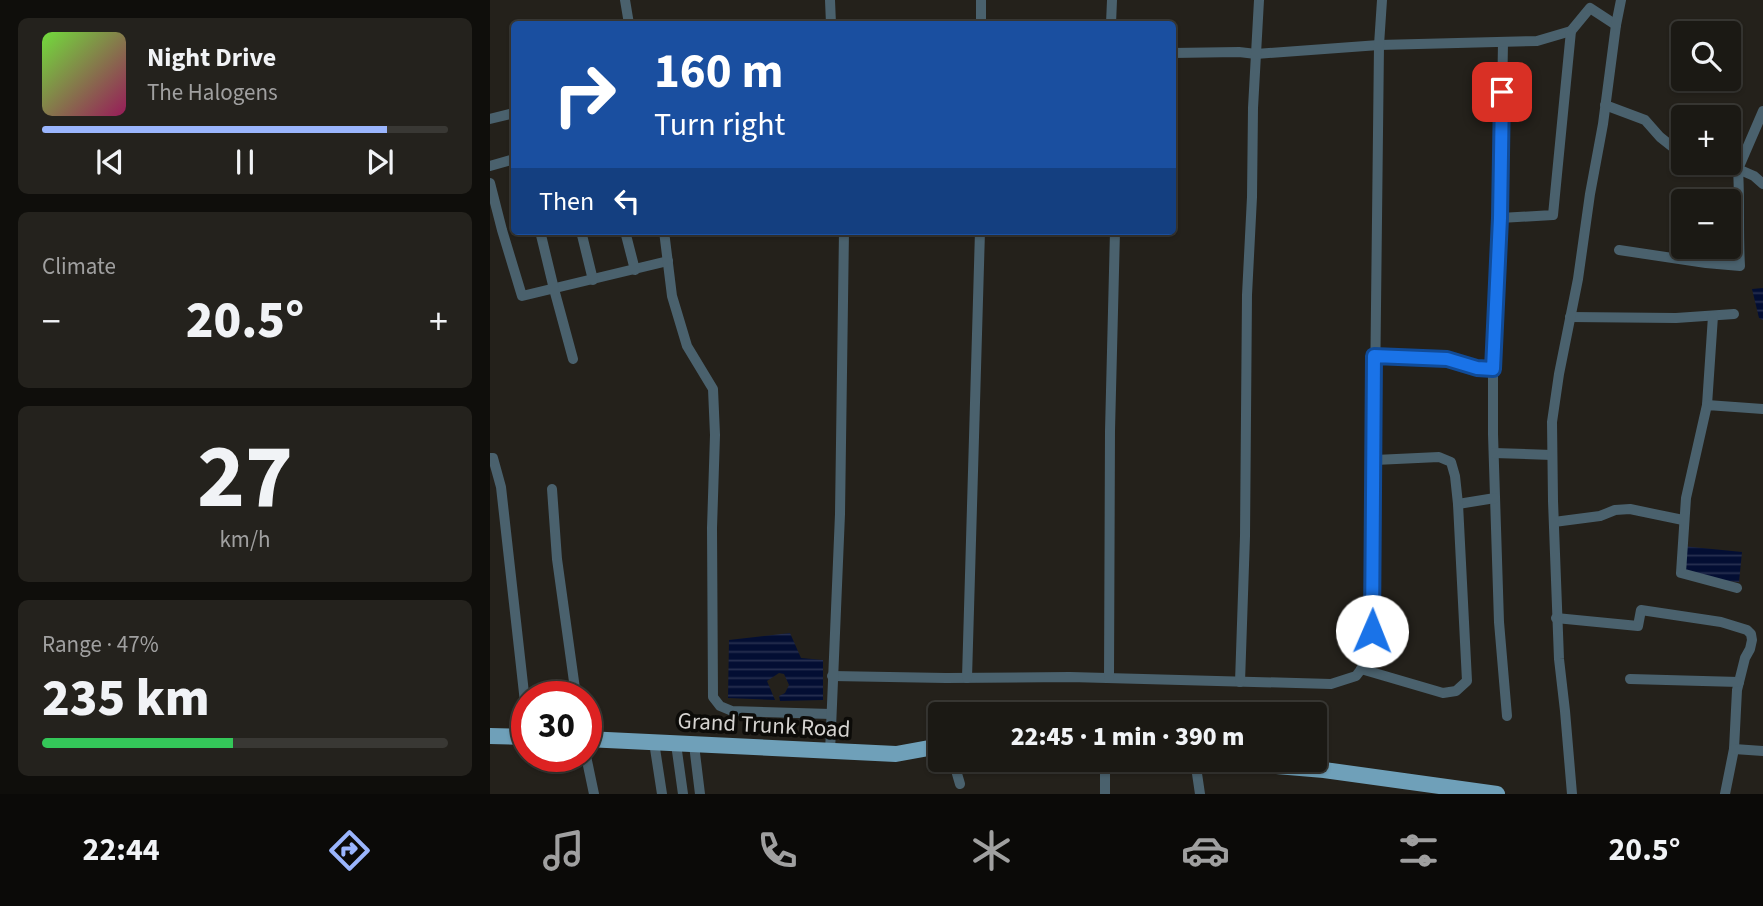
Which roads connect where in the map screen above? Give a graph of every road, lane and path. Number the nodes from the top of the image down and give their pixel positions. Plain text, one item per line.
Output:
1 (625, 0) edge
2 (830, 0) edge
3 (981, 0) edge
4 (1112, 0) edge
5 (1259, 0) edge
6 (1382, 0) edge
7 (1621, 0) edge
8 (628, 21) edge
9 (831, 21) edge
10 (981, 21) edge
11 (1111, 21) edge
12 (1615, 24) junction
13 (1571, 31) junction
14 (1503, 42) junction
15 (1379, 45) junction
16 (1176, 53) edge
17 (1256, 54) junction
18 (1605, 105) junction
19 (1763, 111) edge
20 (511, 114) edge
21 (490, 119) edge
22 (1671, 146) edge
23 (511, 160) edge
24 (1741, 162) edge
25 (490, 166) edge
26 (1741, 170) edge
27 (1738, 175) edge
28 (490, 183) edge
29 (1763, 184) edge
30 (1500, 218) junction
31 (541, 235) edge
32 (582, 235) edge
33 (626, 235) edge
34 (665, 235) edge
35 (844, 235) edge
36 (980, 235) edge
37 (1115, 235) edge
38 (1619, 250) dead end
39 (668, 261) junction
40 (635, 270) junction
41 (593, 280) junction
42 (554, 289) junction
43 (1734, 314) dead end
44 (1713, 316) junction
45 (1570, 317) junction
46 (1374, 356) junction
47 (573, 359) dead end
48 (1493, 369) junction
49 (1707, 405) junction
50 (1763, 409) edge
51 (1494, 453) junction
52 (1552, 455) junction
53 (490, 458) edge
54 (1375, 460) junction
55 (552, 489) dead end
56 (1495, 498) junction
57 (1458, 504) junction
58 (1684, 520) junction
59 (1554, 522) junction
60 (1737, 588) dead end
61 (1556, 618) junction
62 (1361, 669) junction
63 (832, 676) junction
64 (967, 678) junction
65 (1109, 678) junction
66 (1630, 679) dead end
67 (523, 681) edge
68 (574, 681) edge
69 (1240, 682) junction
70 (1739, 682) junction
71 (831, 714) junction
72 (1507, 716) dead end
73 (490, 736) edge
74 (511, 737) edge
75 (602, 740) edge
76 (653, 742) junction
77 (676, 744) junction
78 (694, 745) junction
79 (928, 748) edge
80 (1734, 749) junction
81 (1763, 751) edge
82 (830, 752) junction
83 (1327, 770) edge
84 (589, 772) edge
85 (956, 772) edge
86 (1105, 772) edge
87 (1197, 772) edge
88 (960, 784) dead end
89 (1471, 792) edge
90 (594, 794) edge
91 (662, 794) edge
92 (683, 794) edge
93 (700, 794) edge
94 (1105, 794) edge
95 (1200, 794) edge
96 (1497, 794) edge
97 (1572, 794) edge
98 (1725, 794) edge

1 - 8 street
2 - 9 street
3 - 10 street
4 - 11 street
5 - 17 street
6 - 15 street
7 - 12 street
12 - 13 street
12 - 18 street
13 - 14 street
13 - 30 street
14 - 15 street
14 - 30 street
15 - 17 street
15 - 46 street
16 - 17 street
17 - 69 street
18 - 22 street
18 - 45 street
19 - 24 street
20 - 21 street
23 - 25 street
26 - 29 street
27 - 38 street
28 - 42 street
30 - 48 street
31 - 42 street
32 - 41 street
33 - 40 street
34 - 39 street
35 - 63 street
36 - 64 street
37 - 65 street
39 - 40 street
39 - 71 street
40 - 41 street
41 - 42 street
42 - 47 street
43 - 44 street
44 - 45 street
44 - 49 street
45 - 52 street
46 - 48 street
46 - 54 street
48 - 51 street
49 - 50 street
49 - 58 street
51 - 52 street
51 - 56 street
52 - 59 street
53 - 67 street
54 - 57 street
54 - 62 street
55 - 68 street
56 - 57 street
56 - 72 street
57 - 62 street
58 - 59 street
58 - 60 street
59 - 61 street
61 - 70 street
61 - 97 street
62 - 69 street
63 - 64 street
63 - 71 street
64 - 65 street
65 - 69 street
66 - 70 street
70 - 80 street
71 - 82 street
73 - 74 main road
75 - 76 main road, Grand Trunk Road
76 - 77 main road, Grand Trunk Road
76 - 91 street
77 - 78 main road, Grand Trunk Road
77 - 92 street
78 - 82 main road, Grand Trunk Road
78 - 93 street
79 - 82 main road, Grand Trunk Road
80 - 81 street
80 - 98 street
83 - 89 main road
84 - 90 street
85 - 88 street
86 - 94 street
87 - 95 street
89 - 96 main road

